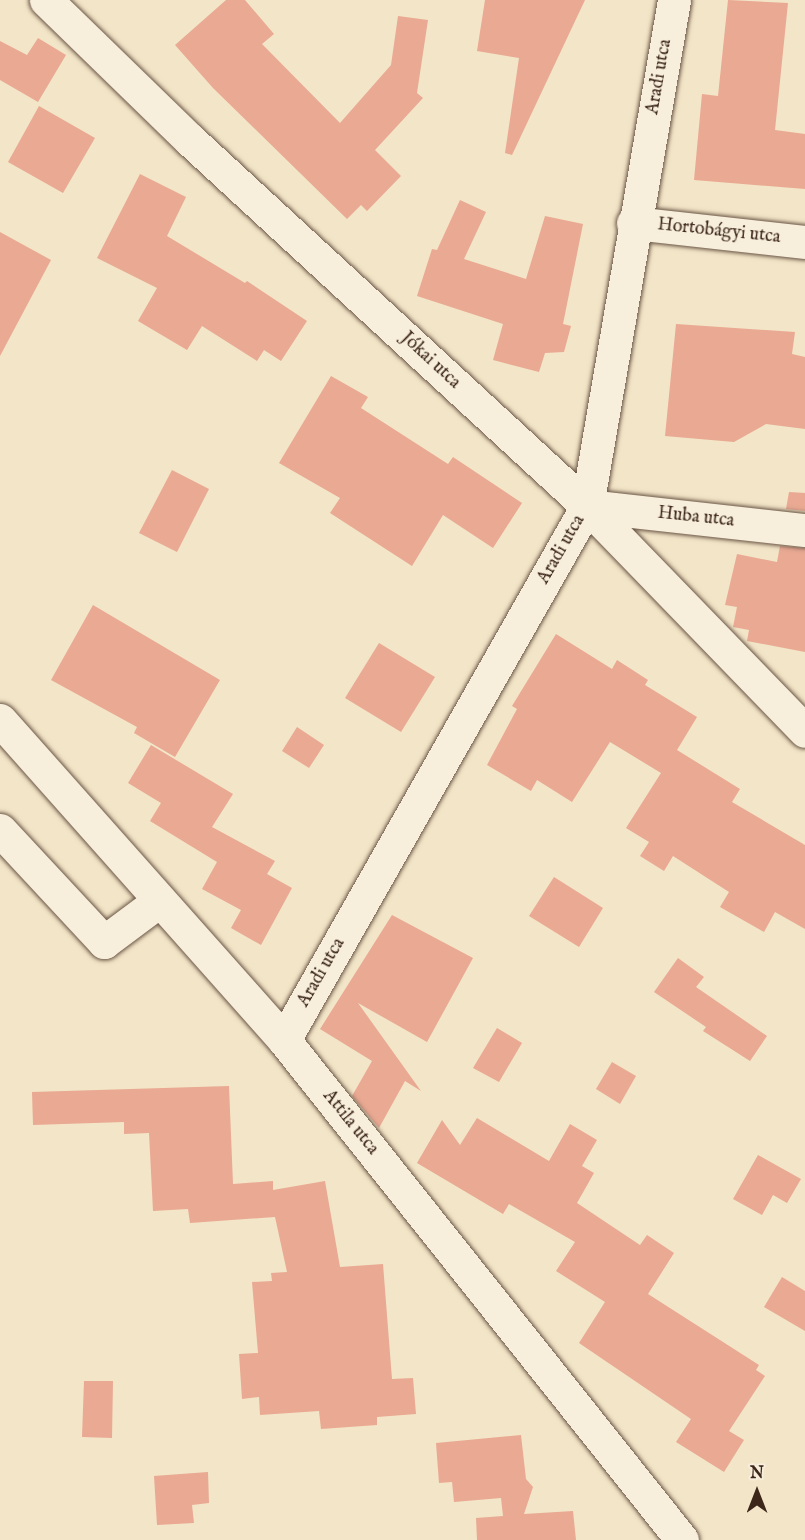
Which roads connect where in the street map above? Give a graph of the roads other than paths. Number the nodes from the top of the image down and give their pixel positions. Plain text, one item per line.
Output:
1 (46, 0) edge
2 (674, 0) edge
3 (633, 223) junction
4 (805, 242) edge
5 (587, 506) junction
6 (805, 530) edge
7 (0, 720) edge
8 (805, 731) edge
9 (0, 830) edge
10 (159, 901) junction
11 (284, 1040) junction
12 (682, 1540) edge

1 - 5 street, Jókai utca
2 - 3 street, Aradi utca
3 - 4 street, Hortobágyi utca
3 - 5 street, Aradi utca
5 - 6 street, Huba utca
5 - 8 street, Jókai utca
5 - 11 street, Aradi utca
7 - 10 street, Attila utca
9 - 10 street
10 - 11 street, Attila utca
11 - 12 street, Attila utca

